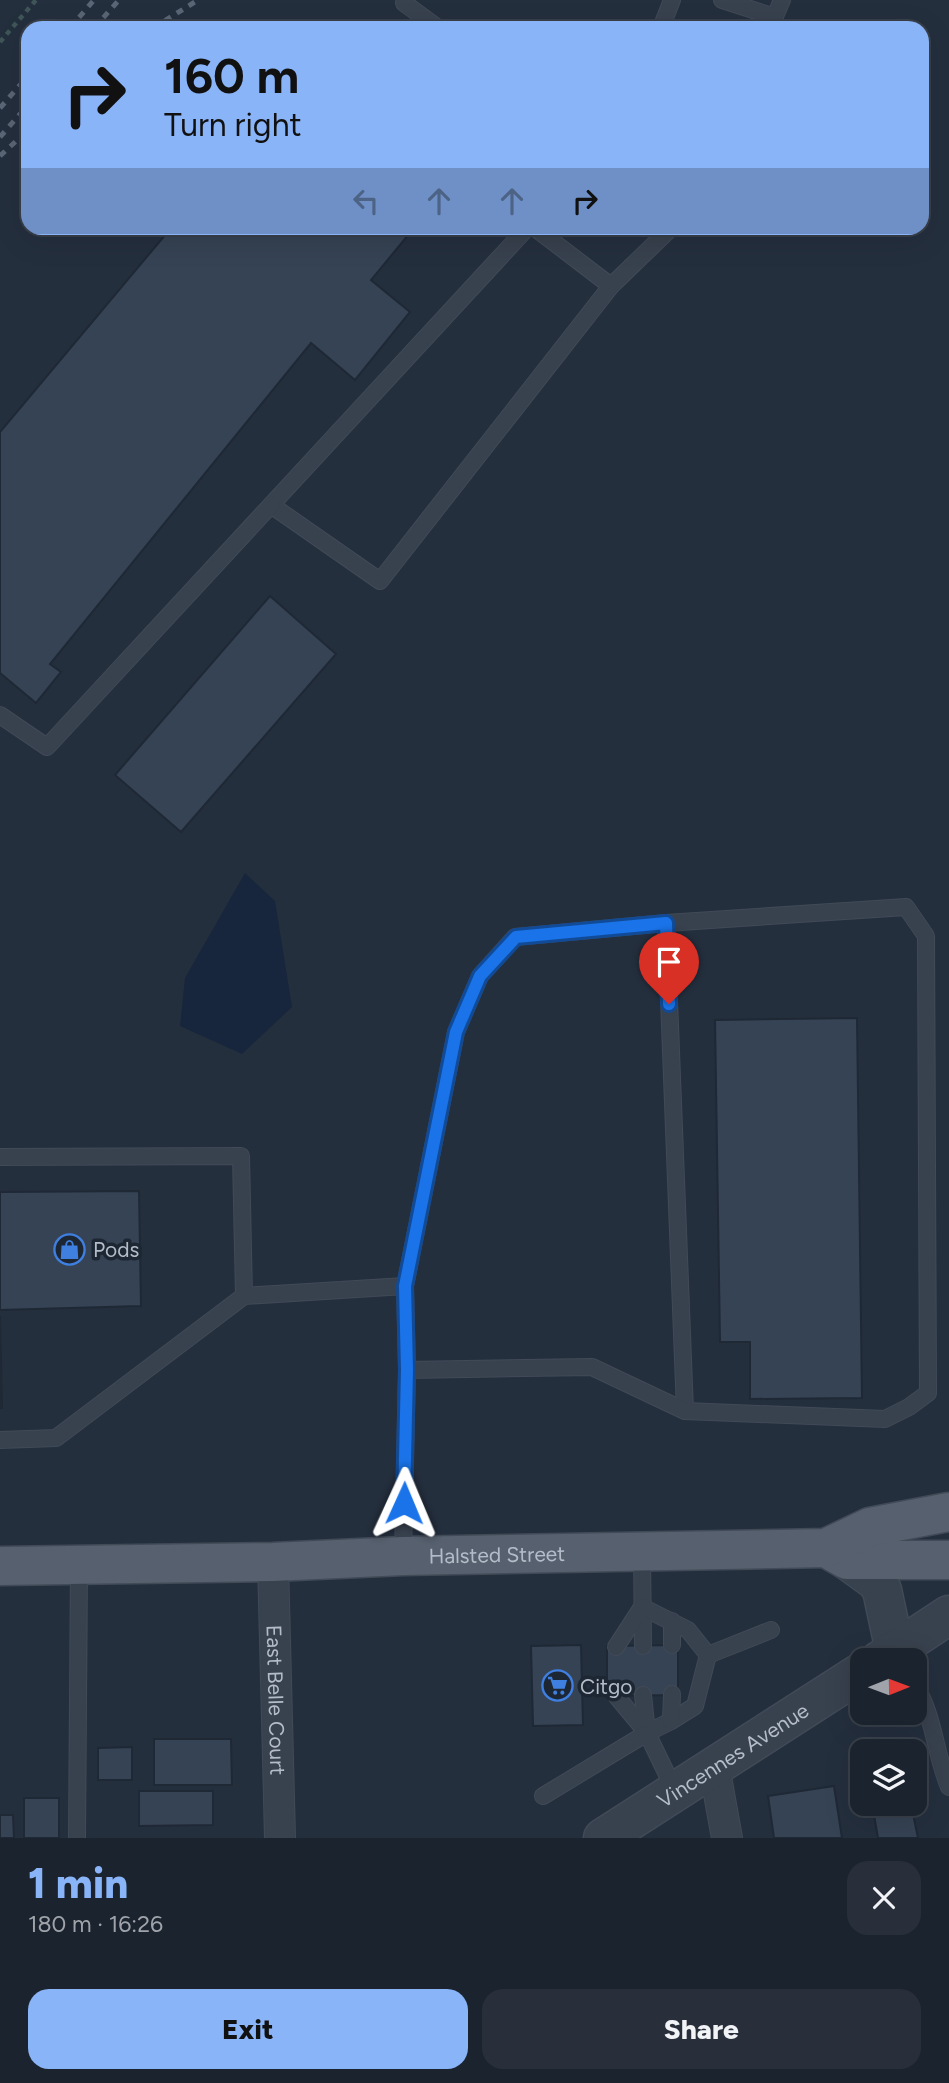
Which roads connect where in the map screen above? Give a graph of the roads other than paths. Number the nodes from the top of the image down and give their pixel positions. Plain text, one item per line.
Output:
1 (672, 0) edge
2 (722, 0) edge
3 (782, 0) edge
4 (404, 3) dead end
5 (428, 21) edge
6 (663, 21) edge
7 (770, 21) edge
8 (772, 21) edge
9 (521, 235) edge
10 (545, 235) edge
11 (664, 235) edge
12 (611, 286) junction
13 (271, 505) junction
14 (0, 715) edge
15 (666, 923) junction
16 (0, 1157) edge
17 (405, 1286) junction
18 (244, 1296) junction
19 (407, 1370) junction
20 (685, 1412) junction
21 (0, 1440) edge
22 (949, 1511) edge
23 (642, 1553) junction
24 (837, 1554) junction
25 (403, 1556) junction
26 (949, 1560) edge
27 (273, 1562) junction
28 (79, 1565) junction
29 (0, 1566) edge
30 (642, 1607) junction
31 (949, 1615) edge
32 (672, 1621) junction
33 (771, 1630) dead end
34 (672, 1645) dead end
35 (643, 1646) dead end
36 (616, 1647) dead end
37 (891, 1648) edge
38 (904, 1648) edge
39 (708, 1655) junction
40 (850, 1679) edge
41 (671, 1694) dead end
42 (643, 1695) dead end
43 (617, 1697) dead end
44 (928, 1713) edge
45 (671, 1721) junction
46 (647, 1733) junction
47 (714, 1766) junction
48 (949, 1787) edge
49 (675, 1791) junction
50 (543, 1796) dead end
51 (77, 1838) edge
52 (280, 1838) edge
53 (603, 1838) edge
54 (727, 1838) edge

1 - 6 lane
2 - 7 lane
3 - 8 lane
4 - 5 lane
9 - 13 lane
10 - 12 lane
11 - 12 lane
12 - 13 lane
13 - 14 lane
15 - 17 lane
15 - 20 lane
15 - 20 lane
16 - 18 lane
17 - 18 lane
17 - 19 lane
18 - 21 lane
19 - 20 lane
19 - 25 lane
22 - 24 main road, Halsted Street
23 - 24 main road, Halsted Street
23 - 25 main road, Halsted Street
23 - 30 lane
24 - 26 main road, Halsted Street
24 - 37 street
25 - 27 main road, Halsted Street
27 - 28 main road, Halsted Street
27 - 52 street, East Belle Court
28 - 29 main road, Halsted Street
28 - 51 lane
30 - 32 lane
30 - 35 lane
30 - 36 lane
31 - 38 street
32 - 34 lane
32 - 39 lane
33 - 39 lane
39 - 45 lane
40 - 47 street, Vincennes Avenue
41 - 45 lane
42 - 46 lane
43 - 46 lane
44 - 48 lane
45 - 46 lane
46 - 49 lane
46 - 50 lane
47 - 49 street, Vincennes Avenue
47 - 54 street
49 - 53 street, Vincennes Avenue

